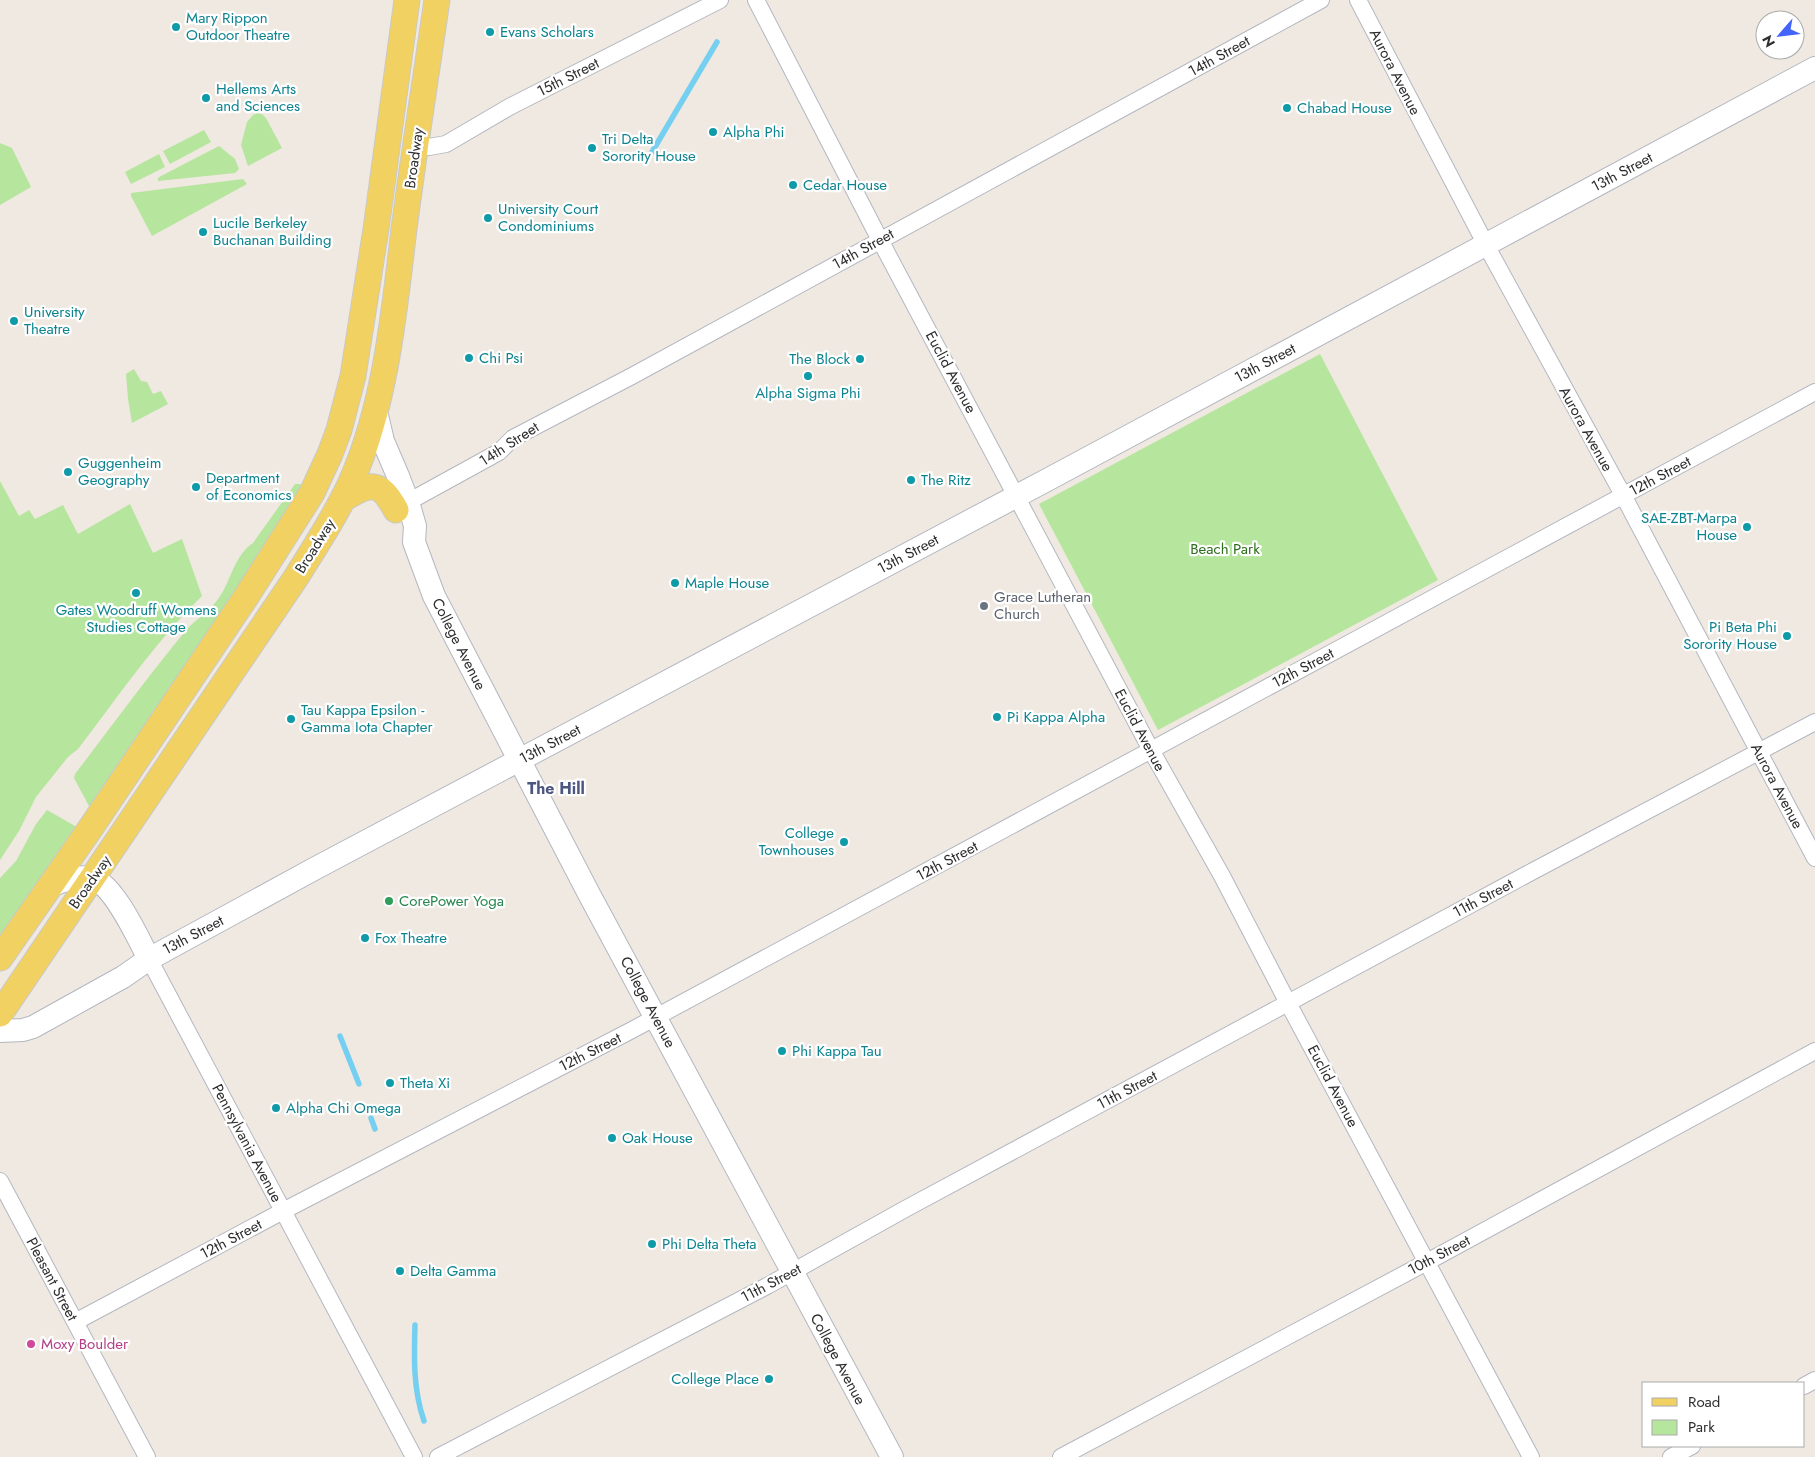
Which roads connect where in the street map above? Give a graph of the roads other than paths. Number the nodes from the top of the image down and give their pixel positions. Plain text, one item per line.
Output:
1 (407, 0) edge
2 (437, 0) edge
3 (720, 0) edge
4 (756, 0) edge
5 (1321, 0) edge
6 (1358, 0) edge
7 (1815, 68) edge
8 (415, 146) junction
9 (880, 240) junction
10 (1486, 245) junction
11 (353, 376) junction
12 (1815, 392) edge
13 (376, 411) junction
14 (367, 439) junction
15 (1623, 495) junction
16 (1016, 496) junction
17 (343, 499) junction
18 (402, 506) junction
19 (1815, 722) edge
20 (1150, 750) junction
21 (1759, 752) junction
22 (519, 760) junction
23 (1815, 858) edge
24 (92, 878) junction
25 (49, 887) junction
26 (0, 958) edge
27 (149, 959) junction
28 (1288, 1004) junction
29 (0, 1014) edge
30 (656, 1017) junction
31 (0, 1031) edge
32 (1815, 1051) edge
33 (0, 1181) edge
34 (283, 1211) junction
35 (1427, 1262) junction
36 (792, 1273) junction
37 (75, 1322) junction
38 (1690, 1447) edge
39 (147, 1457) edge
40 (414, 1457) edge
41 (438, 1457) edge
42 (892, 1457) edge
43 (1062, 1457) edge
44 (1531, 1457) edge
45 (1671, 1457) edge

1 - 11 main road, Broadway
2 - 8 main road, Broadway
3 - 8 street, 15th Street
4 - 9 street, Euclid Avenue
5 - 9 street, 14th Street
6 - 10 street, Aurora Avenue
7 - 10 street, 13th Street
8 - 13 main road, Broadway
9 - 16 street, Euclid Avenue
9 - 18 street, 14th Street
10 - 15 street, Aurora Avenue
10 - 16 street, 13th Street
11 - 14 main road
11 - 25 main road, Broadway
12 - 15 street, 12th Street
13 - 14 main road, Broadway
13 - 18 street, College Avenue
14 - 17 main road, Broadway
14 - 18 street, College Avenue
15 - 20 street, 12th Street
15 - 21 street, Aurora Avenue
16 - 20 street, Euclid Avenue
16 - 22 street, 13th Street
17 - 18 main road
17 - 24 main road, Broadway
18 - 22 street, College Avenue
19 - 21 street, 11th Street
20 - 28 street, Euclid Avenue
20 - 30 street, 12th Street
21 - 23 street, Aurora Avenue
21 - 28 street, 11th Street
22 - 27 street, 13th Street
22 - 30 street, College Avenue
24 - 25 street
24 - 27 street, Pennsylvania Avenue
24 - 29 main road, Broadway
25 - 26 main road, Broadway
27 - 31 street, 13th Street
27 - 34 street, Pennsylvania Avenue
28 - 35 street, Euclid Avenue
28 - 36 street, 11th Street
30 - 34 street, 12th Street
30 - 36 street, College Avenue
32 - 35 street, 10th Street
33 - 37 street, Pleasant Street
34 - 37 street, 12th Street
34 - 40 street, Pennsylvania Avenue
35 - 43 street, 10th Street
35 - 44 street, Euclid Avenue
36 - 41 street, 11th Street
36 - 42 street, College Avenue
37 - 39 street, Pleasant Street
38 - 45 street

